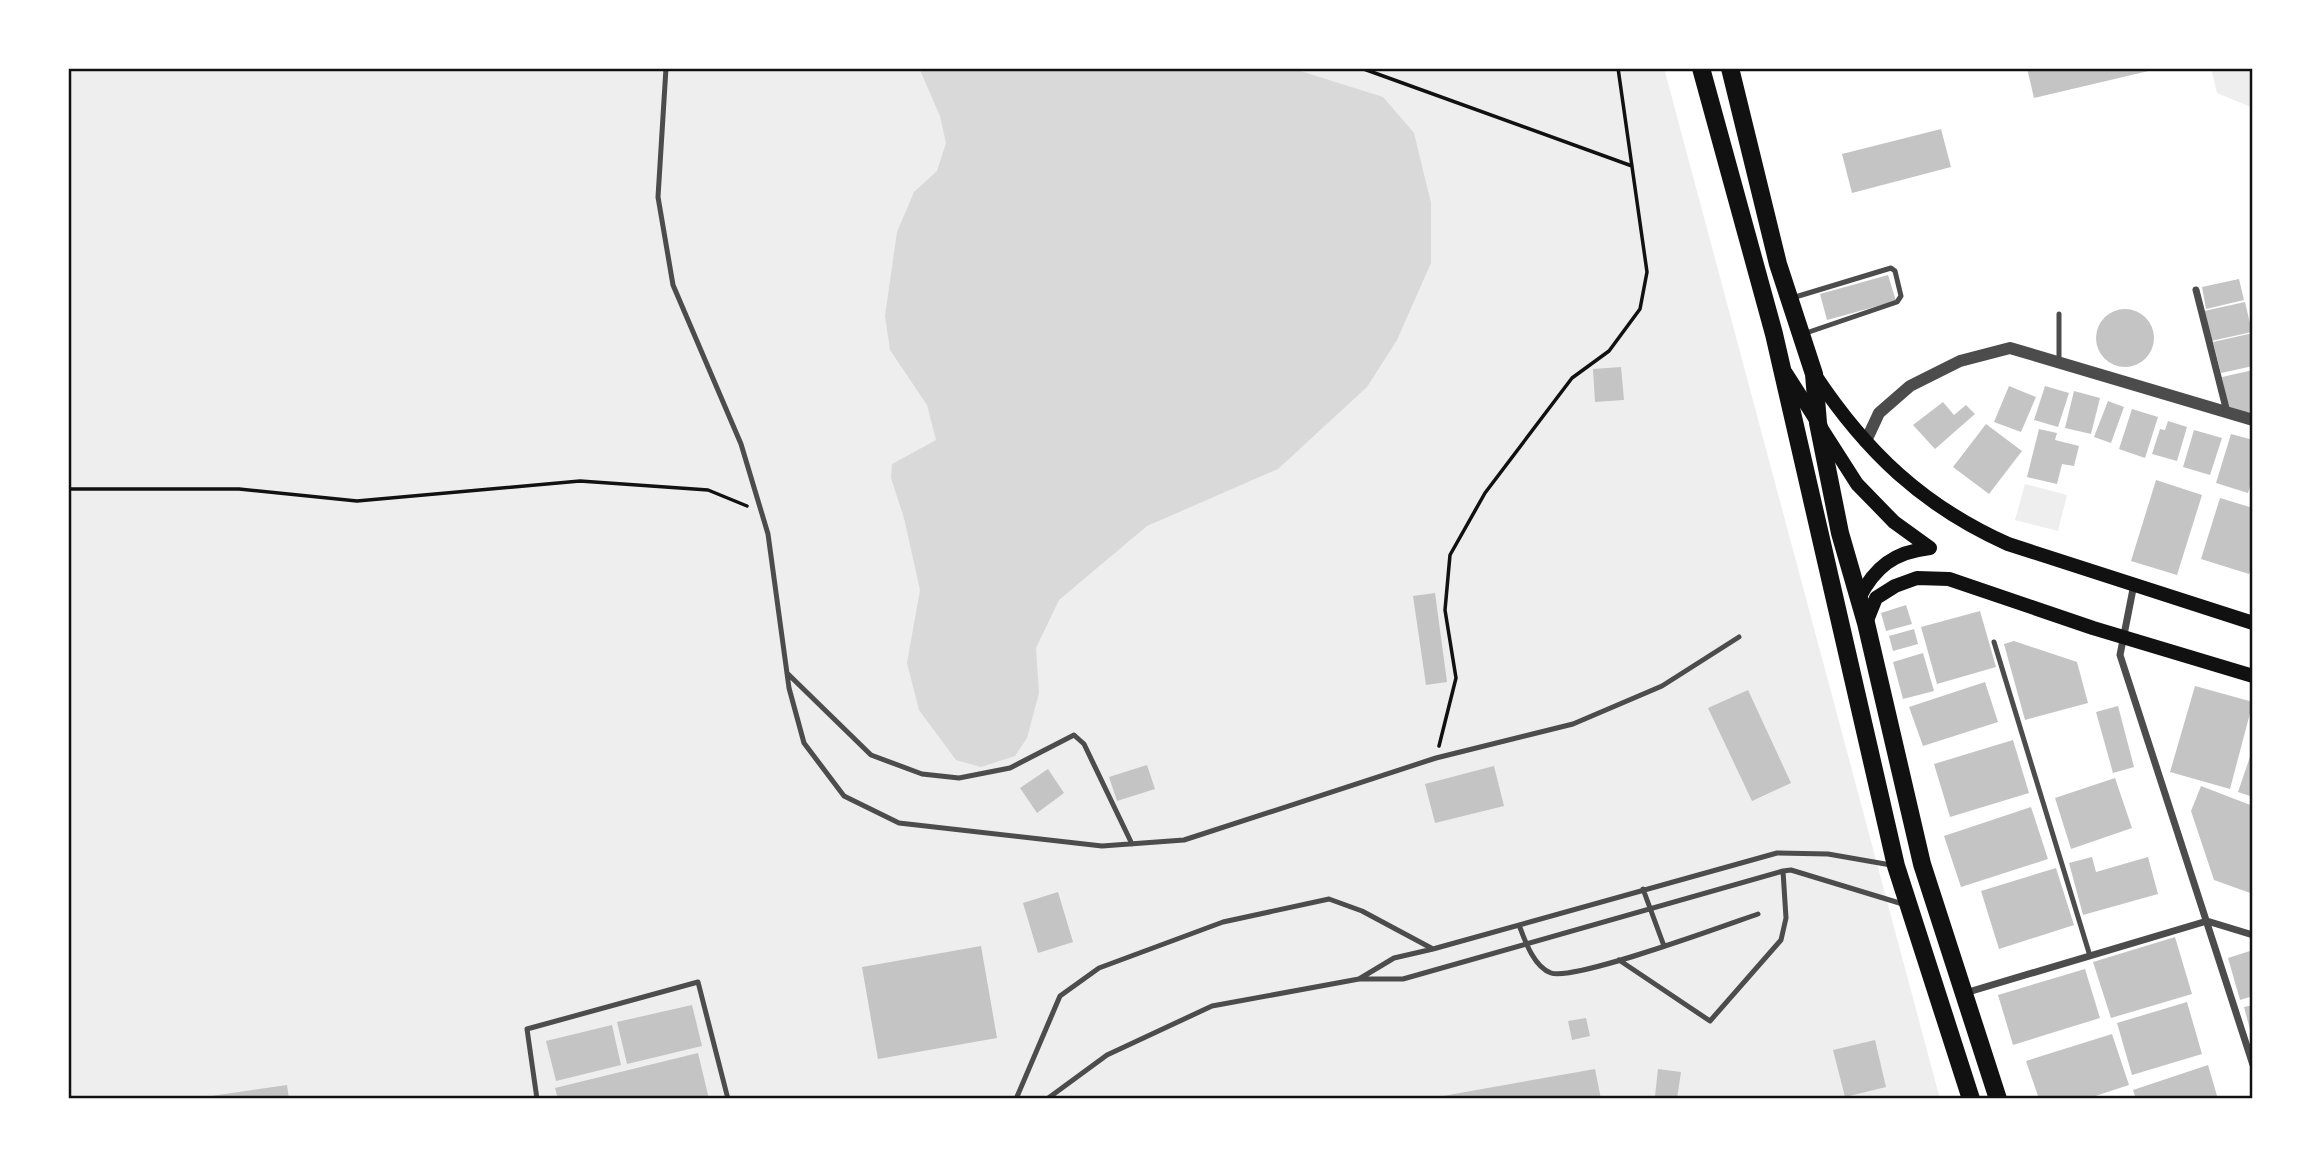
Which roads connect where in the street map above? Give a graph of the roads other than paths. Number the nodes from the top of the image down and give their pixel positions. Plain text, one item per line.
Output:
1 (666, 68) edge
2 (1701, 68) edge
3 (1730, 68) edge
4 (2196, 290) dead end
5 (1789, 299) junction
6 (2059, 314) dead end
7 (1801, 335) junction
8 (1779, 362) junction
9 (2059, 363) junction
10 (1814, 374) junction
11 (2227, 412) junction
12 (2253, 420) edge
13 (1818, 423) junction
14 (1866, 442) junction
15 (2134, 583) junction
16 (1859, 598) junction
17 (1866, 623) junction
18 (2253, 623) edge
19 (2123, 636) junction
20 (1739, 637) dead end
21 (1994, 642) dead end
22 (787, 673) junction
23 (2253, 676) edge
24 (1132, 844) junction
25 (1896, 866) junction
26 (1783, 871) junction
27 (1643, 889) junction
28 (1908, 905) junction
29 (1648, 909) junction
30 (1758, 914) dead end
31 (2207, 921) junction
32 (1519, 925) junction
33 (2253, 935) edge
34 (1527, 943) junction
35 (1664, 946) junction
36 (1433, 949) junction
37 (2090, 956) junction
38 (1619, 960) junction
39 (1359, 979) junction
40 (1965, 993) junction
41 (2253, 1065) edge
42 (537, 1099) edge
43 (728, 1099) edge
44 (1016, 1099) edge
45 (1046, 1099) edge
46 (1971, 1099) edge
47 (1998, 1099) edge

1 - 22 lane
2 - 8 main road
3 - 5 main road
4 - 11 street
5 - 7 main road
5 - 7 lane
6 - 9 lane
7 - 10 main road
8 - 13 main road
8 - 25 main road
9 - 11 street
9 - 14 street
10 - 13 main road
10 - 14 main road
11 - 12 street
13 - 16 main road
13 - 16 main road
14 - 15 main road
15 - 18 main road
15 - 19 street
16 - 17 main road
17 - 19 main road
17 - 40 main road
19 - 23 main road
19 - 31 street
20 - 24 lane
21 - 37 lane
22 - 24 lane
22 - 24 lane
25 - 27 lane
25 - 28 main road
26 - 28 lane
26 - 29 lane
26 - 38 lane
27 - 29 lane
27 - 32 lane
28 - 46 main road
29 - 34 lane
29 - 35 lane
30 - 35 lane
31 - 33 street
31 - 37 street
31 - 41 street
32 - 34 lane
32 - 36 lane
34 - 38 lane
34 - 39 lane
35 - 38 lane
36 - 39 lane
36 - 44 lane
37 - 40 street
39 - 45 lane
40 - 47 main road
42 - 43 lane

